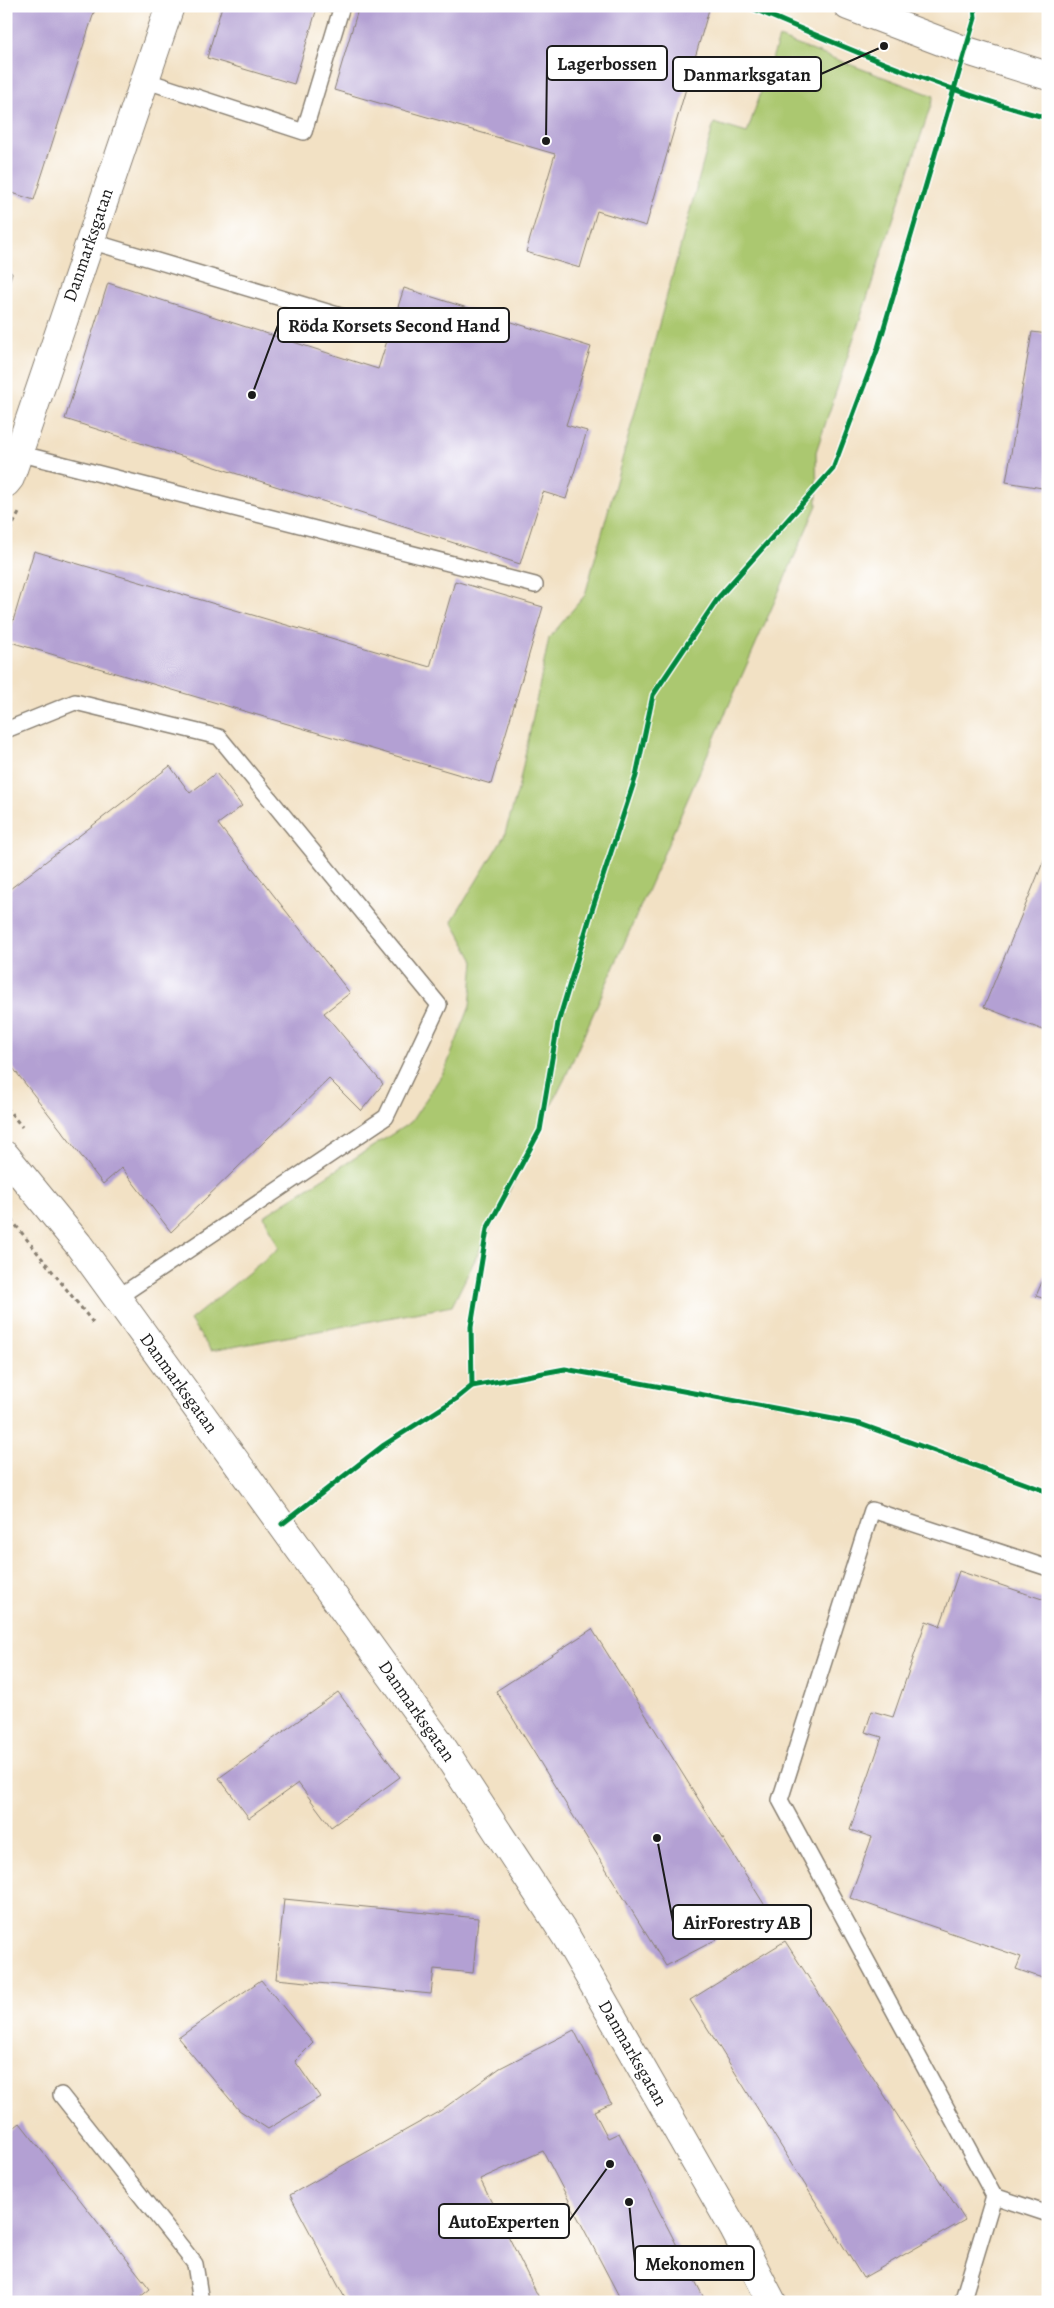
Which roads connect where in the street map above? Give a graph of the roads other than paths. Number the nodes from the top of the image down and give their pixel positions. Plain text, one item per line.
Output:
1 (170, 6) edge
2 (342, 6) edge
3 (848, 6) edge
4 (1048, 76) edge
5 (144, 80) junction
6 (90, 241) junction
7 (361, 322) dead end
8 (18, 452) junction
9 (6, 483) edge
10 (535, 585) dead end
11 (6, 730) edge
12 (6, 1156) edge
13 (118, 1298) junction
14 (1048, 1568) edge
15 (61, 2095) dead end
16 (994, 2196) junction
17 (1048, 2214) edge
18 (201, 2302) edge
19 (772, 2302) edge
20 (962, 2302) edge

1 - 5 street, Danmarksgatan
2 - 5 lane
3 - 4 street
5 - 6 street, Danmarksgatan
6 - 7 lane
6 - 8 street, Danmarksgatan
8 - 9 street, Danmarksgatan
8 - 10 lane
11 - 13 lane
12 - 13 street, Danmarksgatan
13 - 19 street, Danmarksgatan
14 - 16 lane
15 - 18 lane
16 - 17 lane
16 - 20 lane

